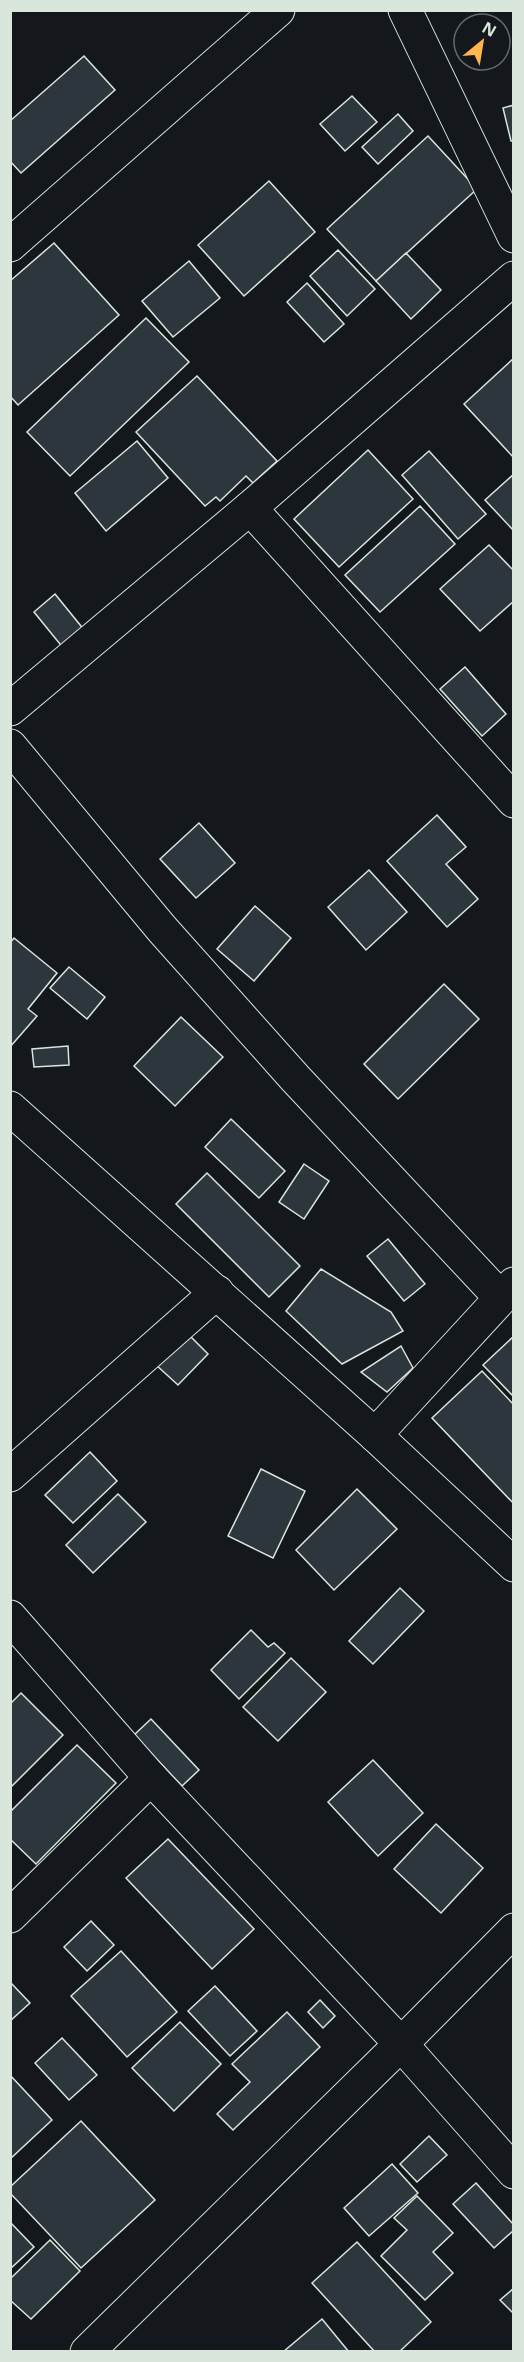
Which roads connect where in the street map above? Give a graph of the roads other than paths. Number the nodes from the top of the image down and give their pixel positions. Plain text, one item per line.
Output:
1 (278, 10) edge
2 (405, 10) edge
3 (513, 236) edge
4 (10, 245) edge
5 (513, 278) edge
6 (250, 508) junction
7 (10, 709) edge
8 (10, 746) edge
9 (513, 801) edge
10 (10, 1108) edge
11 (507, 1290) edge
12 (217, 1292) junction
13 (375, 1435) junction
14 (10, 1475) edge
15 (513, 1565) edge
16 (10, 1617) edge
17 (151, 1778) junction
18 (10, 1916) edge
19 (513, 1930) edge
20 (401, 2044) junction
21 (513, 2172) edge
22 (87, 2352) edge

1 - 4 street
2 - 3 street
5 - 6 street
6 - 7 street
6 - 9 street
8 - 11 street
10 - 12 street
11 - 13 street
12 - 13 street
12 - 14 street
13 - 15 street
16 - 17 street
17 - 18 street
17 - 20 street
19 - 20 street
20 - 21 street
20 - 22 street

